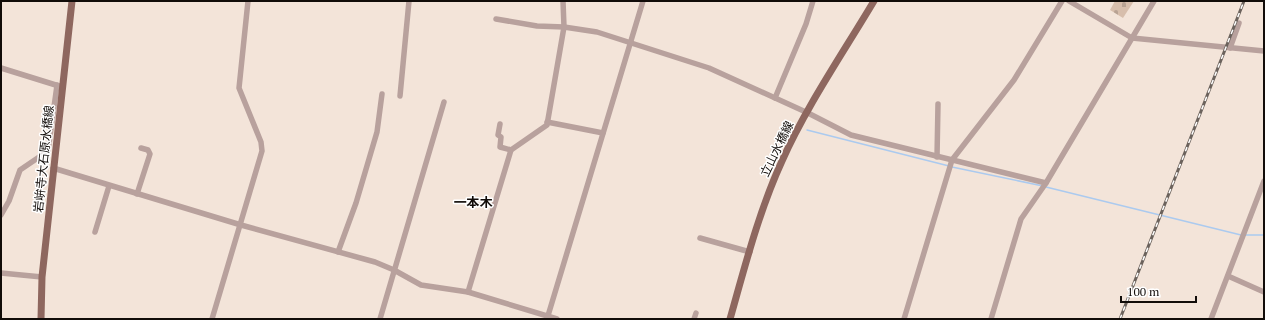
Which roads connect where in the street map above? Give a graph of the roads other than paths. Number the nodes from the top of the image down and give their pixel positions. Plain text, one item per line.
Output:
1 (72, 1) edge
2 (248, 1) edge
3 (409, 1) edge
4 (563, 1) edge
5 (643, 1) edge
6 (813, 1) edge
7 (874, 1) edge
8 (1062, 1) edge
9 (1069, 1) edge
10 (1154, 1) edge
11 (496, 19) dead end
12 (1239, 23) dead end
13 (564, 27) junction
14 (1132, 38) junction
15 (631, 42) junction
16 (1230, 48) junction
17 (1264, 51) edge
18 (1, 68) edge
19 (60, 86) junction
20 (382, 94) dead end
21 (400, 96) dead end
22 (775, 98) junction
23 (444, 102) dead end
24 (938, 104) dead end
25 (808, 113) junction
26 (548, 122) junction
27 (500, 124) dead end
28 (603, 133) junction
29 (141, 148) dead end
30 (511, 150) junction
31 (937, 157) junction
32 (952, 160) junction
33 (53, 168) junction
34 (1264, 181) edge
35 (1046, 183) junction
36 (109, 186) junction
37 (137, 194) junction
38 (1, 215) edge
39 (241, 225) junction
40 (96, 232) dead end
41 (700, 238) dead end
42 (338, 252) junction
43 (750, 252) junction
44 (394, 270) junction
45 (1, 272) edge
46 (1228, 276) junction
47 (42, 278) junction
48 (468, 292) junction
49 (1264, 292) edge
50 (547, 318) edge
51 (41, 319) edge
52 (212, 319) edge
53 (380, 319) edge
54 (557, 319) edge
55 (730, 319) edge
56 (904, 319) edge
57 (991, 319) edge
58 (1211, 319) edge

1 - 19 main road, 岩峅寺大石原水橋線
2 - 39 street
3 - 21 street
4 - 13 street
5 - 15 street
6 - 22 street
7 - 25 main road, 立山水橋線
8 - 32 street
9 - 14 street
10 - 14 street
11 - 13 street
12 - 16 street
13 - 15 street
13 - 26 street
14 - 16 street
14 - 35 street
15 - 22 street
15 - 28 street
16 - 17 street
18 - 19 street
19 - 33 main road, 岩峅寺大石原水橋線
19 - 38 street
20 - 42 street
22 - 25 street
23 - 44 street
24 - 31 street
25 - 31 street
25 - 43 main road, 立山水橋線
26 - 28 street
26 - 30 street
27 - 30 street
28 - 50 street
29 - 37 street
30 - 48 street
31 - 32 street
32 - 35 street
32 - 56 street
33 - 36 street
33 - 47 main road, 岩峅寺大石原水橋線
34 - 46 street
35 - 57 street
36 - 37 street
36 - 40 street
37 - 39 street
39 - 42 street
39 - 52 street
41 - 43 street
42 - 44 street
43 - 55 main road, 立山水橋線
44 - 48 street
44 - 53 street
45 - 47 street
46 - 49 street
46 - 58 street
47 - 51 main road, 岩峅寺大石原水橋線
48 - 50 street
50 - 54 street

